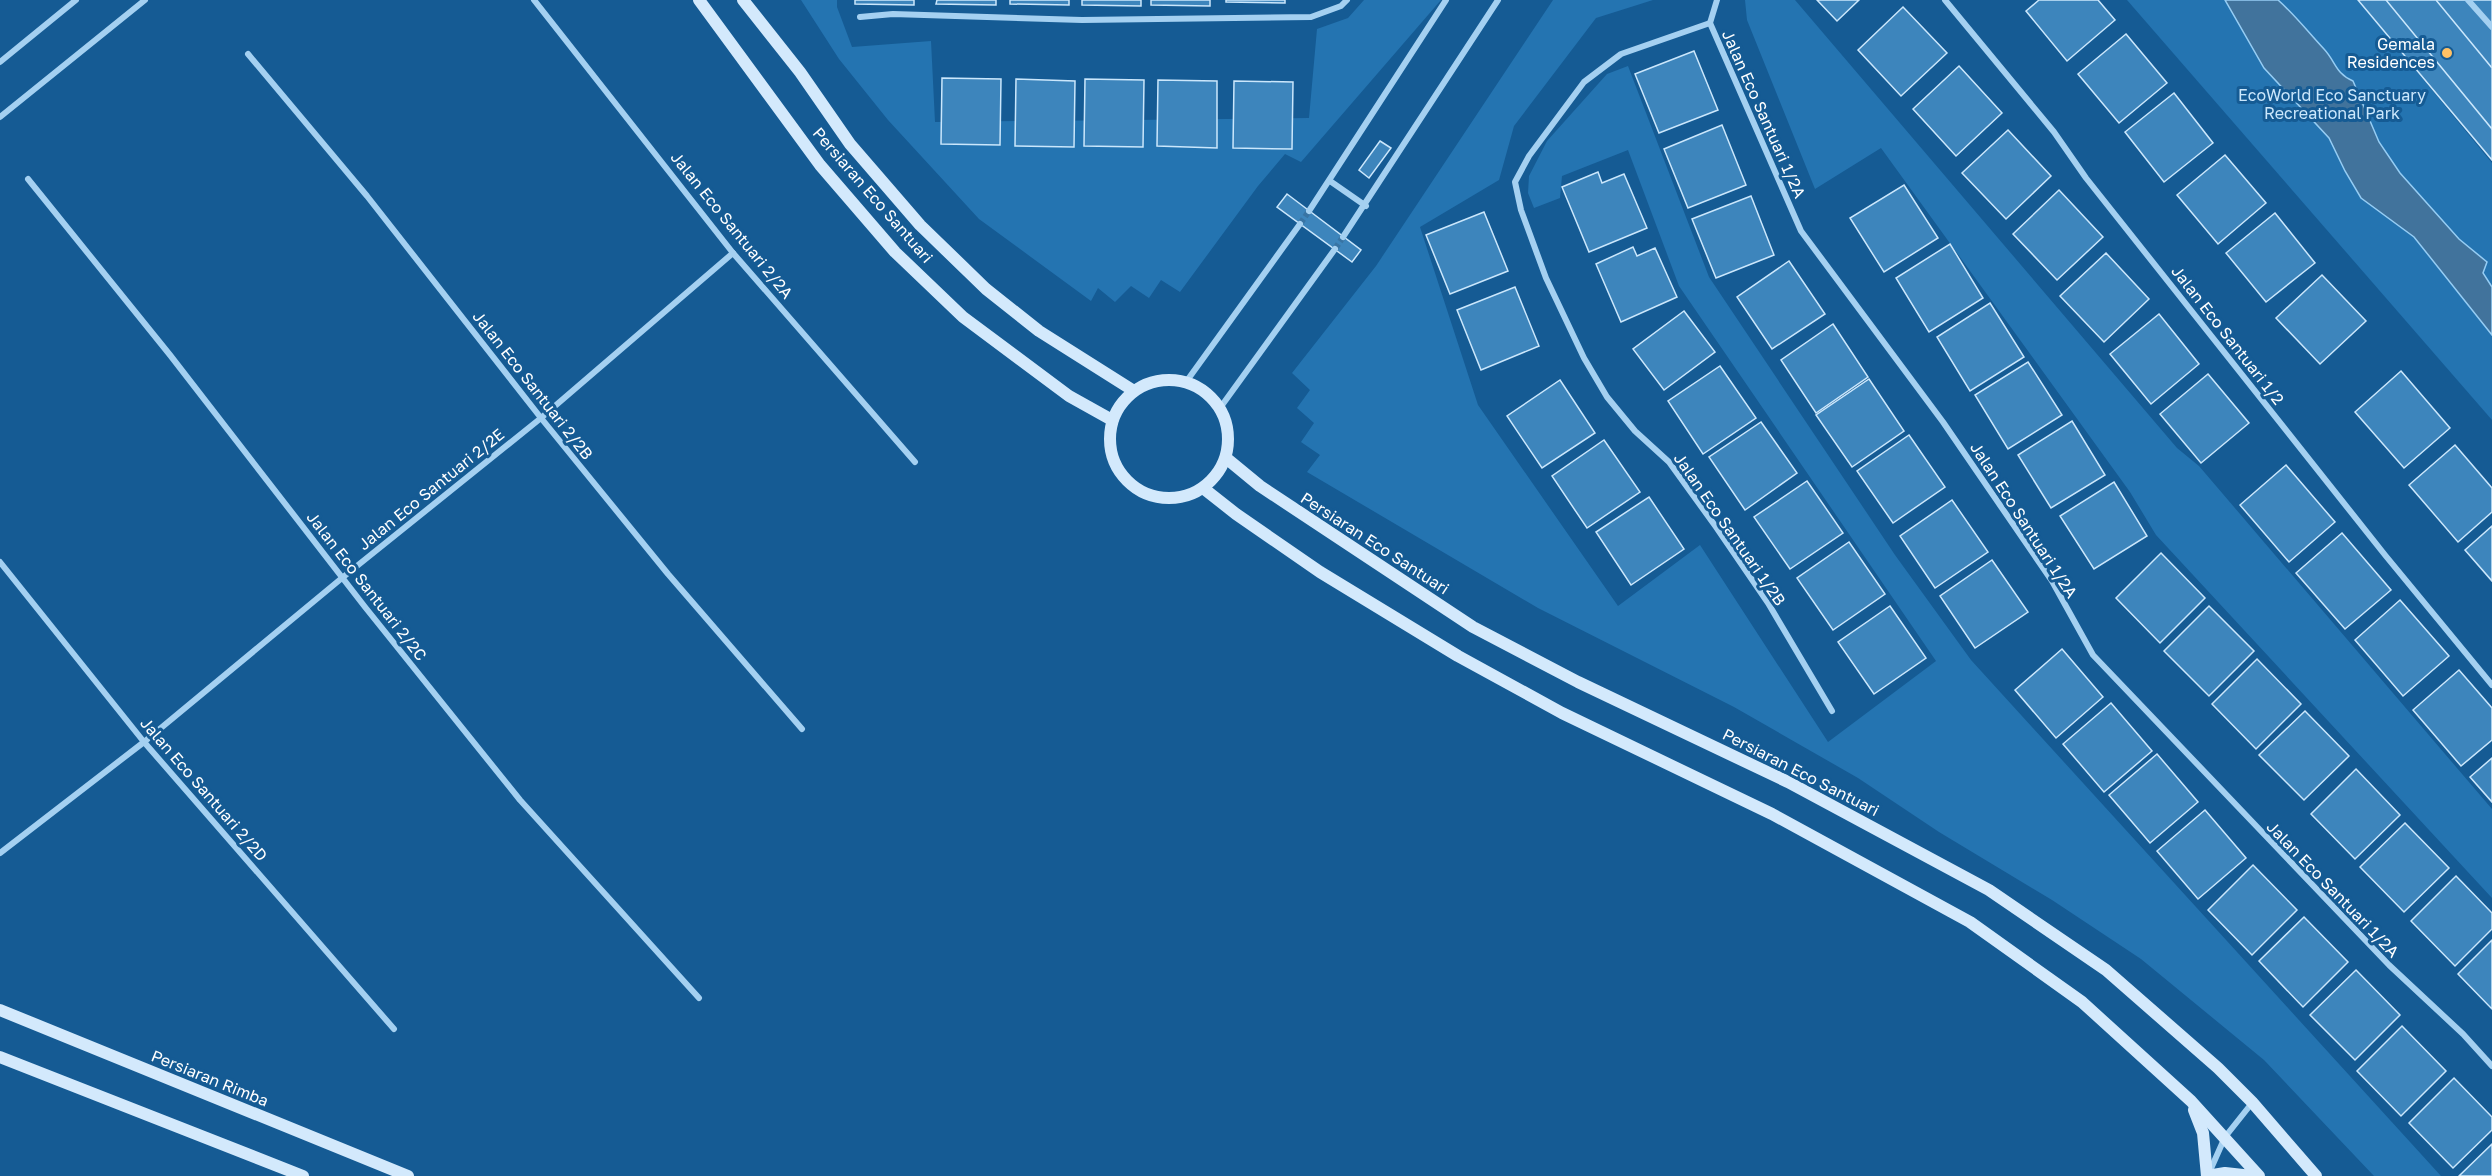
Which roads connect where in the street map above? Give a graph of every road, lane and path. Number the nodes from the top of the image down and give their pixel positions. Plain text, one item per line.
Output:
1 (76, 0) edge
2 (145, 0) edge
3 (534, 0) edge
4 (699, 0) edge
5 (743, 0) edge
6 (1347, 0) edge
7 (1446, 0) edge
8 (1498, 0) edge
9 (1717, 0) edge
10 (1945, 0) edge
11 (2468, 0) edge
12 (860, 17) dead end
13 (1710, 23) junction
14 (2492, 27) edge
15 (248, 54) dead end
16 (0, 62) edge
17 (0, 117) edge
18 (28, 179) dead end
19 (1330, 181) junction
20 (1366, 206) junction
21 (1309, 211) tunnel mouth
22 (1300, 224) tunnel mouth
23 (1343, 237) tunnel mouth
24 (1335, 249) tunnel mouth
25 (733, 253) junction
26 (1186, 382) junction
27 (1134, 391) junction
28 (1220, 408) junction
29 (541, 418) junction
30 (1112, 420) junction
31 (1226, 458) junction
32 (915, 462) dead end
33 (1203, 488) junction
34 (0, 562) edge
35 (342, 578) junction
36 (2492, 685) edge
37 (1832, 711) dead end
38 (802, 729) dead end
39 (144, 742) junction
40 (0, 853) edge
41 (699, 998) dead end
42 (0, 1010) edge
43 (394, 1029) dead end
44 (0, 1057) edge
45 (2492, 1066) edge
46 (2190, 1101) junction
47 (2252, 1102) junction
48 (2225, 1137) junction
49 (303, 1176) edge
50 (408, 1176) edge
51 (2207, 1176) edge
52 (2252, 1176) edge
53 (2259, 1176) edge
54 (2316, 1176) edge

1 - 16 street
2 - 17 street
3 - 25 street, Jalan Eco Santuari 2/2A
4 - 30 street, Persiaran Eco Santuari
5 - 27 street, Persiaran Eco Santuari
6 - 12 street
7 - 19 street
8 - 20 street
9 - 13 street, Jalan Eco Santuari 1/2A
10 - 36 street, Jalan Eco Santuari 1/2
11 - 14 street
13 - 37 street, Jalan Eco Santuari 1/2B
13 - 45 street, Jalan Eco Santuari 1/2A
15 - 29 street, Jalan Eco Santuari 2/2B
18 - 35 street, Jalan Eco Santuari 2/2C
19 - 20 street
19 - 21 street
20 - 23 street
22 - 26 street
24 - 28 street
25 - 29 street, Jalan Eco Santuari 2/2E
25 - 32 street, Jalan Eco Santuari 2/2A
26 - 27 street
26 - 28 street
27 - 30 street
28 - 31 street
29 - 35 street, Jalan Eco Santuari 2/2E
29 - 38 street, Jalan Eco Santuari 2/2B
30 - 33 street
31 - 33 street
31 - 47 street, Persiaran Eco Santuari
33 - 46 street
34 - 39 street, Jalan Eco Santuari 2/2D
35 - 39 street, Jalan Eco Santuari 2/2E
35 - 41 street, Jalan Eco Santuari 2/2C
39 - 40 street, Jalan Eco Santuari 2/2E
39 - 43 street, Jalan Eco Santuari 2/2D
42 - 50 street, Persiaran Rimba
44 - 49 street
46 - 48 street
46 - 51 street
47 - 48 street
47 - 54 street, Persiaran Eco Santuari
48 - 51 street
48 - 53 street
51 - 52 street

